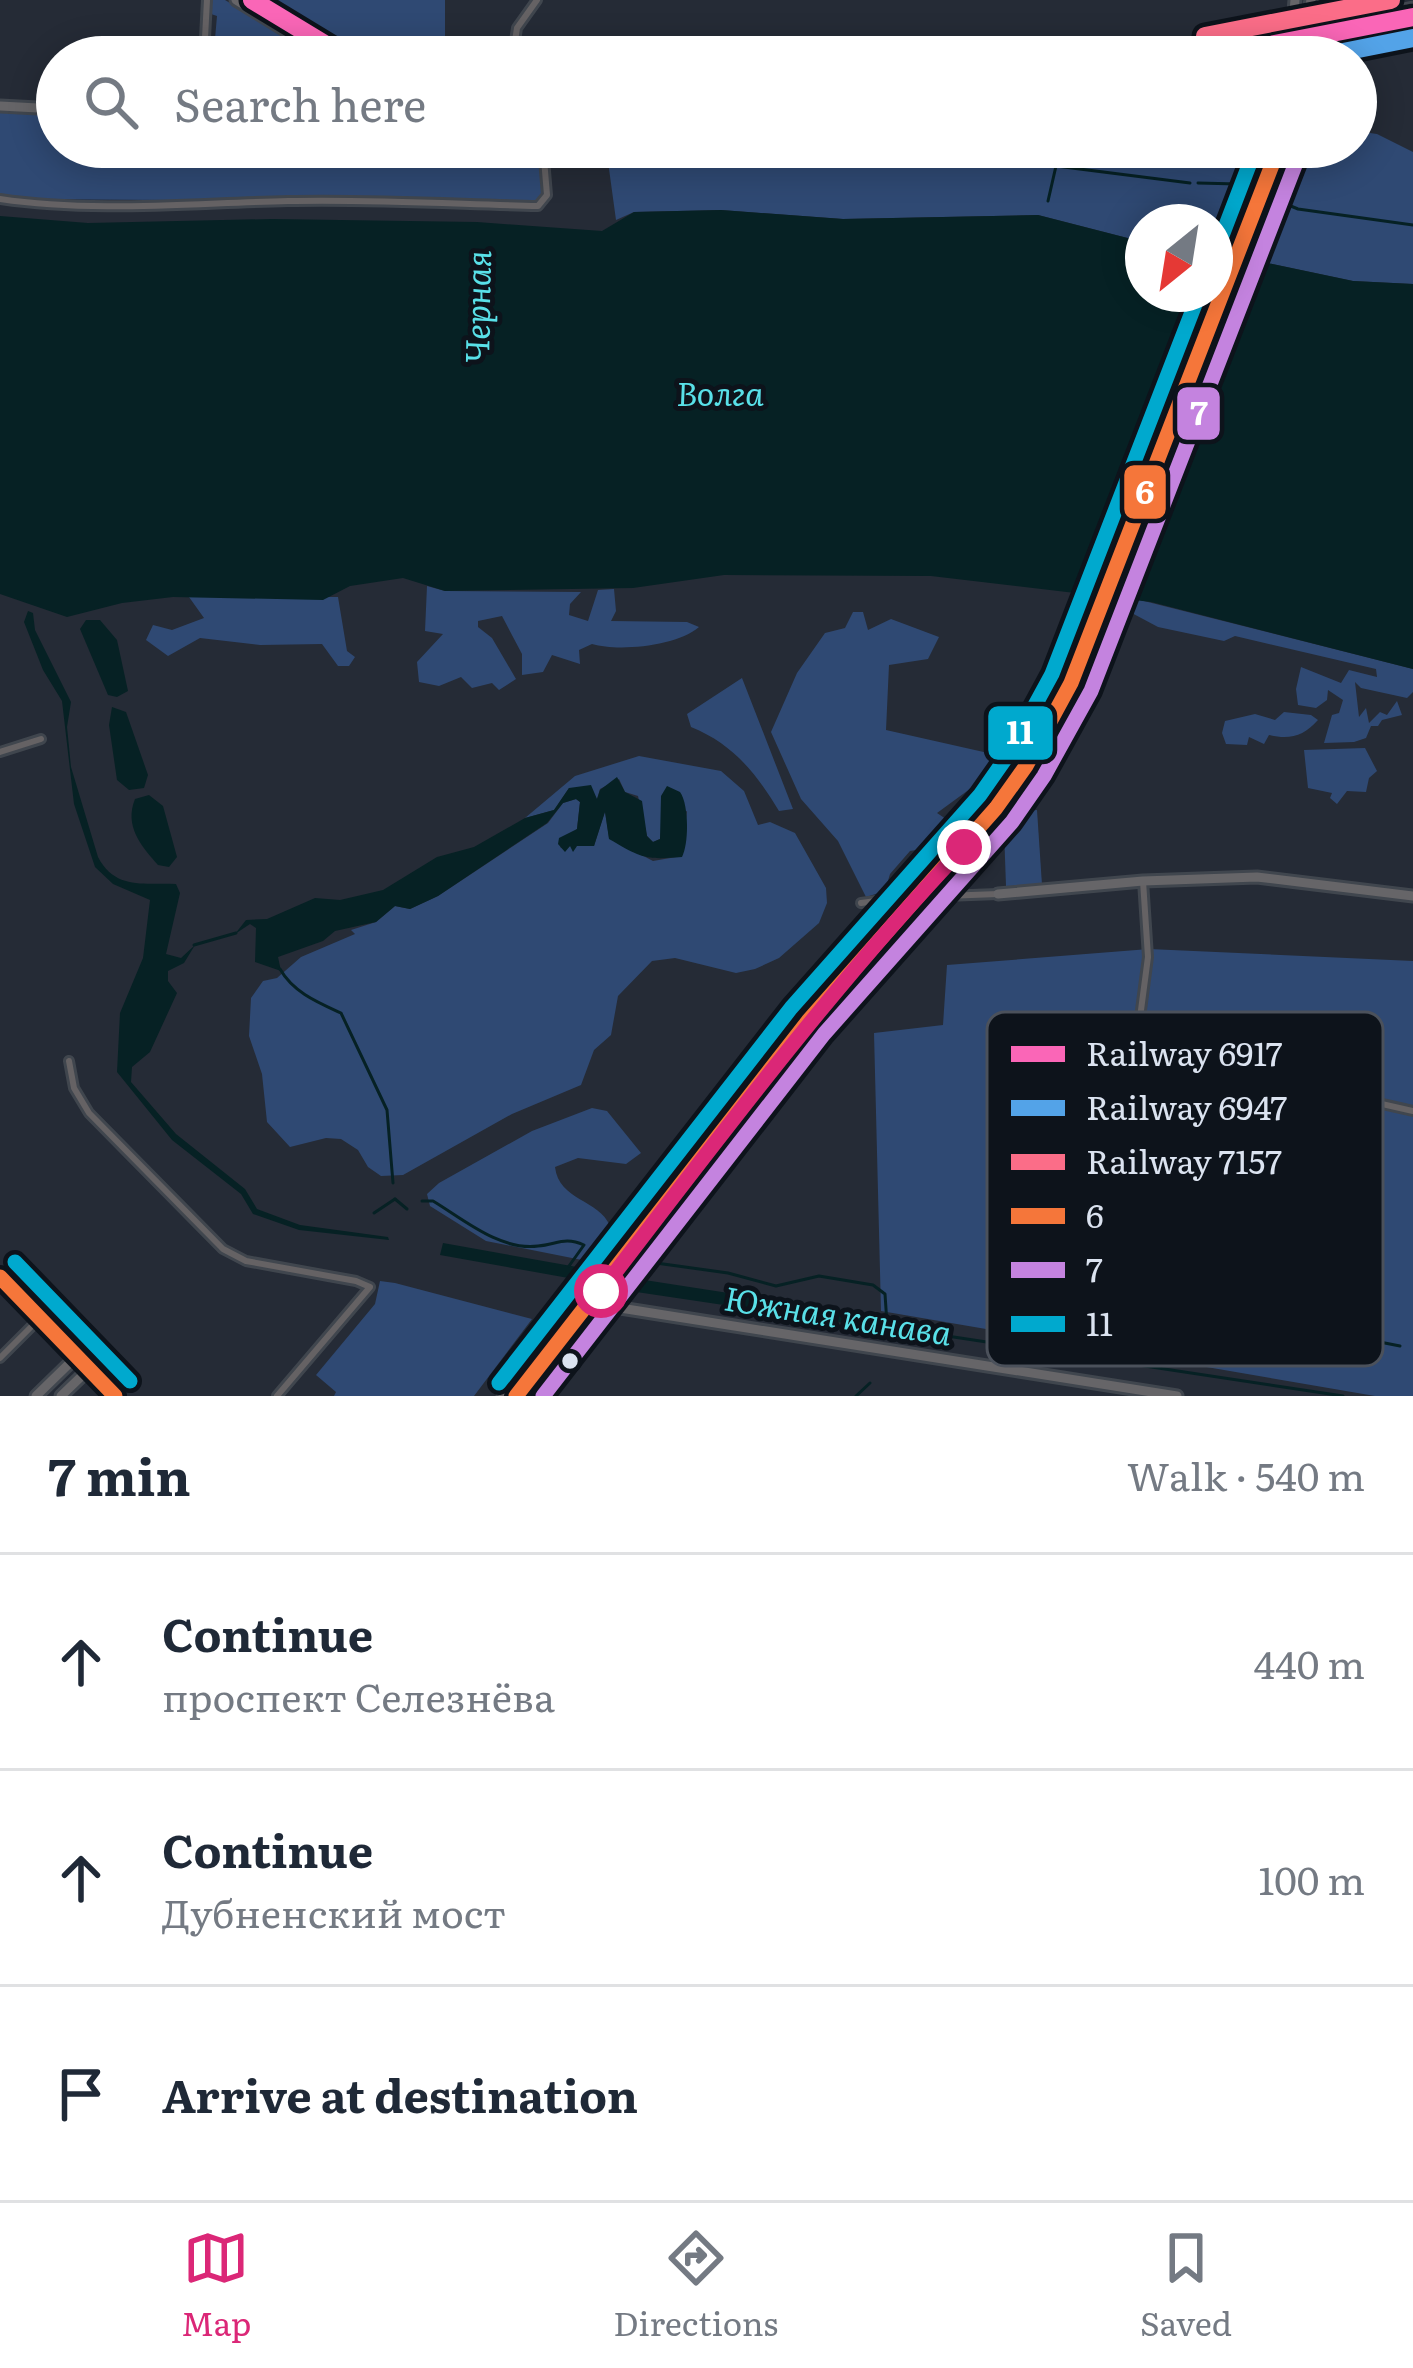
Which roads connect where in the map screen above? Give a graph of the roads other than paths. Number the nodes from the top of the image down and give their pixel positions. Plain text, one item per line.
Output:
1 (207, 0) edge
2 (236, 0) edge
3 (537, 0) edge
4 (1295, 0) edge
5 (1311, 0) edge
6 (1322, 0) edge
7 (1352, 0) edge
8 (1413, 7) edge
9 (1353, 14) junction
10 (1338, 23) junction
11 (1292, 33) junction
12 (205, 36) edge
13 (295, 36) edge
14 (516, 36) edge
15 (1278, 36) edge
16 (1303, 36) edge
17 (1314, 36) edge
18 (0, 106) edge
19 (36, 108) edge
20 (545, 168) edge
21 (1259, 168) edge
22 (1271, 168) edge
23 (0, 200) edge
24 (1233, 237) edge
25 (1204, 312) edge
26 (41, 739) dead end
27 (0, 752) edge
28 (1143, 881) junction
29 (998, 894) joint
30 (1413, 896) edge
31 (861, 903) dead end
32 (885, 922) junction
33 (1141, 1012) edge
34 (69, 1061) dead end
35 (1383, 1104) edge
36 (1413, 1111) edge
37 (0, 1277) edge
38 (601, 1291) junction
39 (610, 1306) junction
40 (584, 1311) junction
41 (40, 1318) junction
42 (77, 1356) junction
43 (0, 1358) edge
44 (987, 1366) edge
45 (988, 1366) edge
46 (89, 1369) junction
47 (36, 1396) edge
48 (61, 1396) edge
49 (115, 1396) edge
50 (278, 1396) edge
51 (503, 1396) edge
52 (516, 1396) edge
53 (1177, 1396) edge

1 - 12 street
2 - 13 main road
3 - 14 street
4 - 11 main road
5 - 16 main road, bridge
6 - 17 main road, bridge
7 - 9 main road
8 - 9 main road
8 - 10 main road
9 - 10 main road
10 - 11 main road
11 - 15 main road
18 - 19 main road
20 - 23 street
21 - 24 main road
22 - 32 main road, bridge
25 - 32 main road, bridge
26 - 27 street
28 - 29 main road
28 - 30 main road
28 - 33 street
29 - 31 street
32 - 38 main road
32 - 51 main road
34 - 50 street
35 - 36 street
37 - 41 main road
38 - 39 main road
38 - 40 main road
39 - 40 main road
39 - 44 main road
40 - 52 main road
41 - 42 main road
41 - 43 street
42 - 46 main road
42 - 47 main road
45 - 53 main road
46 - 48 main road
46 - 49 main road

